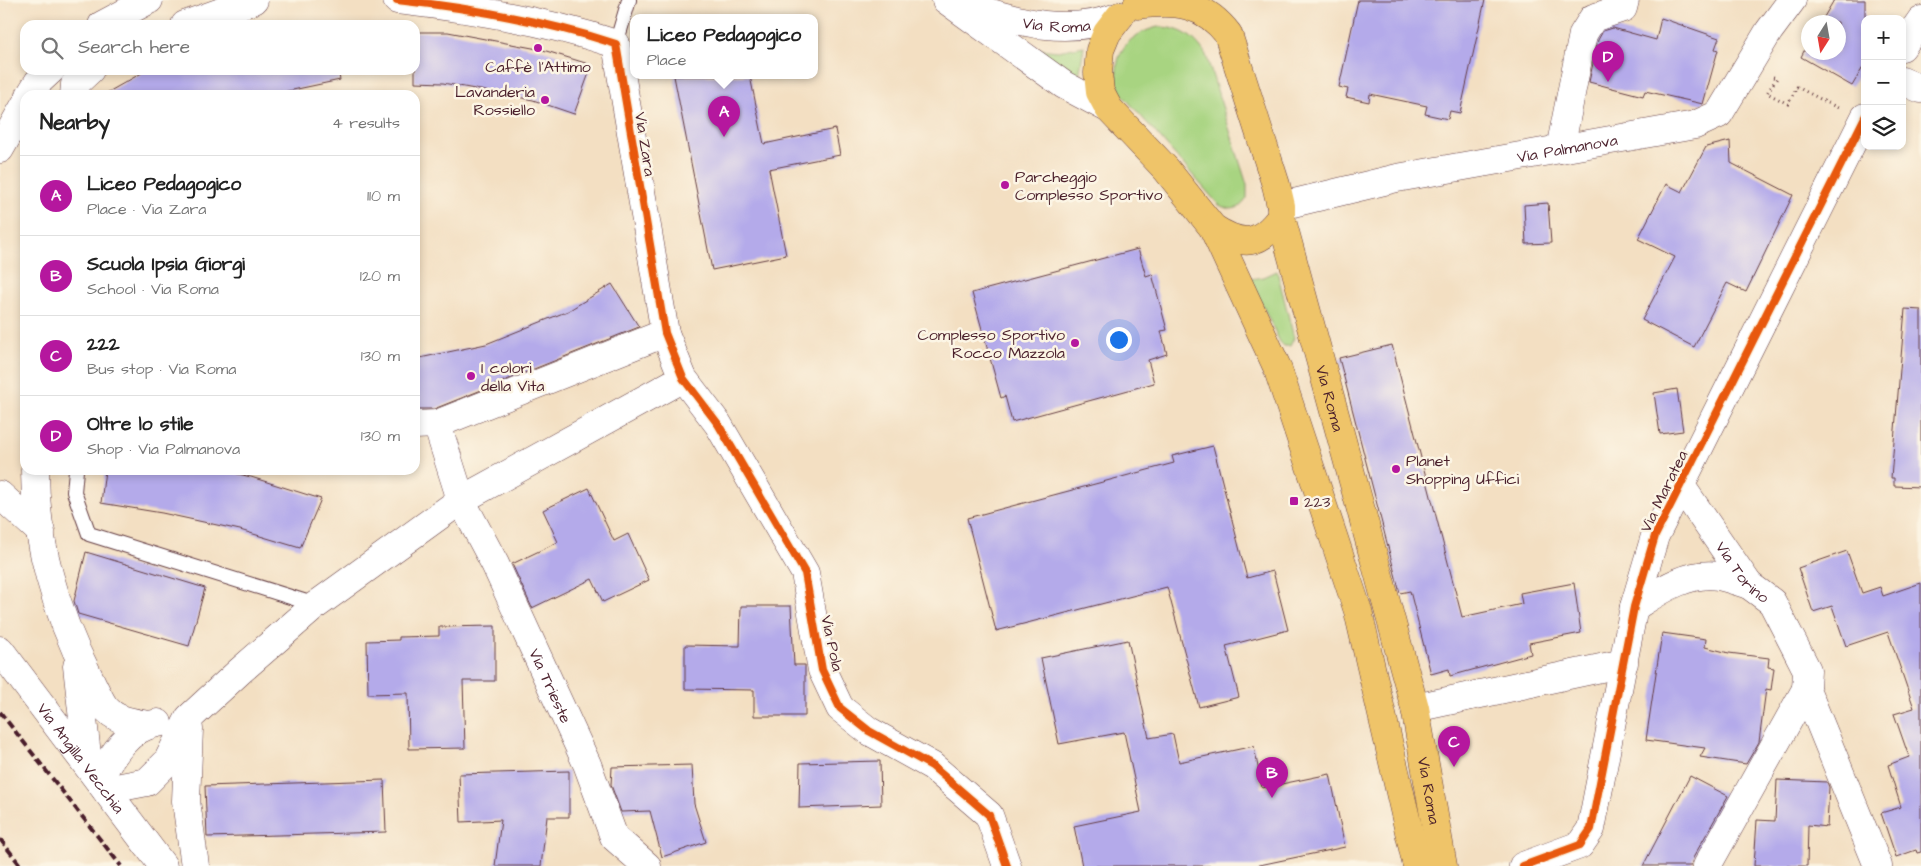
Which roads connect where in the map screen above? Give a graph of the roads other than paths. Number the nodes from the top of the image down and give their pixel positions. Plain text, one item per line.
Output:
1 (149, 0) edge
2 (254, 0) edge
3 (397, 0) edge
4 (629, 0) edge
5 (946, 0) edge
6 (953, 0) edge
7 (1224, 0) edge
8 (1625, 0) edge
9 (1792, 0) edge
10 (1133, 7) edge
11 (111, 20) edge
12 (199, 20) edge
13 (1921, 20) edge
14 (1228, 34) junction
15 (1906, 41) edge
16 (616, 44) junction
17 (46, 75) edge
18 (85, 75) edge
19 (1906, 83) edge
20 (1921, 89) edge
21 (33, 90) edge
22 (74, 90) edge
23 (1109, 109) junction
24 (20, 114) edge
25 (1861, 125) edge
26 (0, 149) edge
27 (1560, 149) junction
28 (1281, 211) junction
29 (1212, 228) junction
30 (665, 333) junction
31 (683, 378) junction
32 (426, 425) edge
33 (35, 475) edge
34 (76, 475) edge
35 (1680, 486) junction
36 (0, 495) edge
37 (461, 500) junction
38 (41, 532) junction
39 (1749, 585) junction
40 (316, 605) junction
41 (1634, 607) junction
42 (75, 649) junction
43 (0, 650) edge
44 (1624, 663) junction
45 (1806, 689) junction
46 (1415, 708) junction
47 (190, 718) junction
48 (148, 724) junction
49 (98, 778) junction
50 (195, 864) edge
51 (162, 866) edge
52 (646, 866) edge
53 (1007, 866) edge
54 (1417, 866) edge
55 (1443, 866) edge
56 (1523, 866) edge
57 (1707, 866) edge
58 (1878, 866) edge

1 - 11 street
2 - 12 street
3 - 16 street
4 - 16 lane
5 - 23 street, Via Roma
6 - 10 street, Via Roma
7 - 14 main road
8 - 27 street
9 - 27 street, Via Palmanova
10 - 14 main road, Via Roma
10 - 23 main road, Via Roma
13 - 15 street
14 - 28 main road, Via Roma
16 - 30 street, Via Zara
17 - 21 street
18 - 22 street
19 - 20 street
23 - 29 main road, Via Roma
24 - 26 street
25 - 35 street, Via Maratea
27 - 28 street, Via Palmanova
28 - 29 main road
28 - 46 main road, Via Roma
29 - 54 main road, Via Roma
30 - 31 street, Via Zara
30 - 32 street
31 - 37 street
31 - 53 street, Via Pola
32 - 37 street, Via Trieste
33 - 38 street
34 - 40 lane
35 - 39 street, Via Torino
35 - 41 street, Via Maratea
36 - 38 street
37 - 40 street
37 - 52 street, Via Trieste
38 - 42 street
39 - 41 street
39 - 45 street, Via Torino
40 - 47 street
41 - 44 street, Via Maratea
42 - 48 street
42 - 49 street
43 - 49 street, Via Angilla Vecchia
44 - 46 street
44 - 56 street, Via Maratea
45 - 57 street
45 - 58 street, Via Torino
46 - 55 main road, Via Roma
47 - 48 street
47 - 49 street
47 - 50 street
48 - 49 street
49 - 51 street, Via Angilla Vecchia

